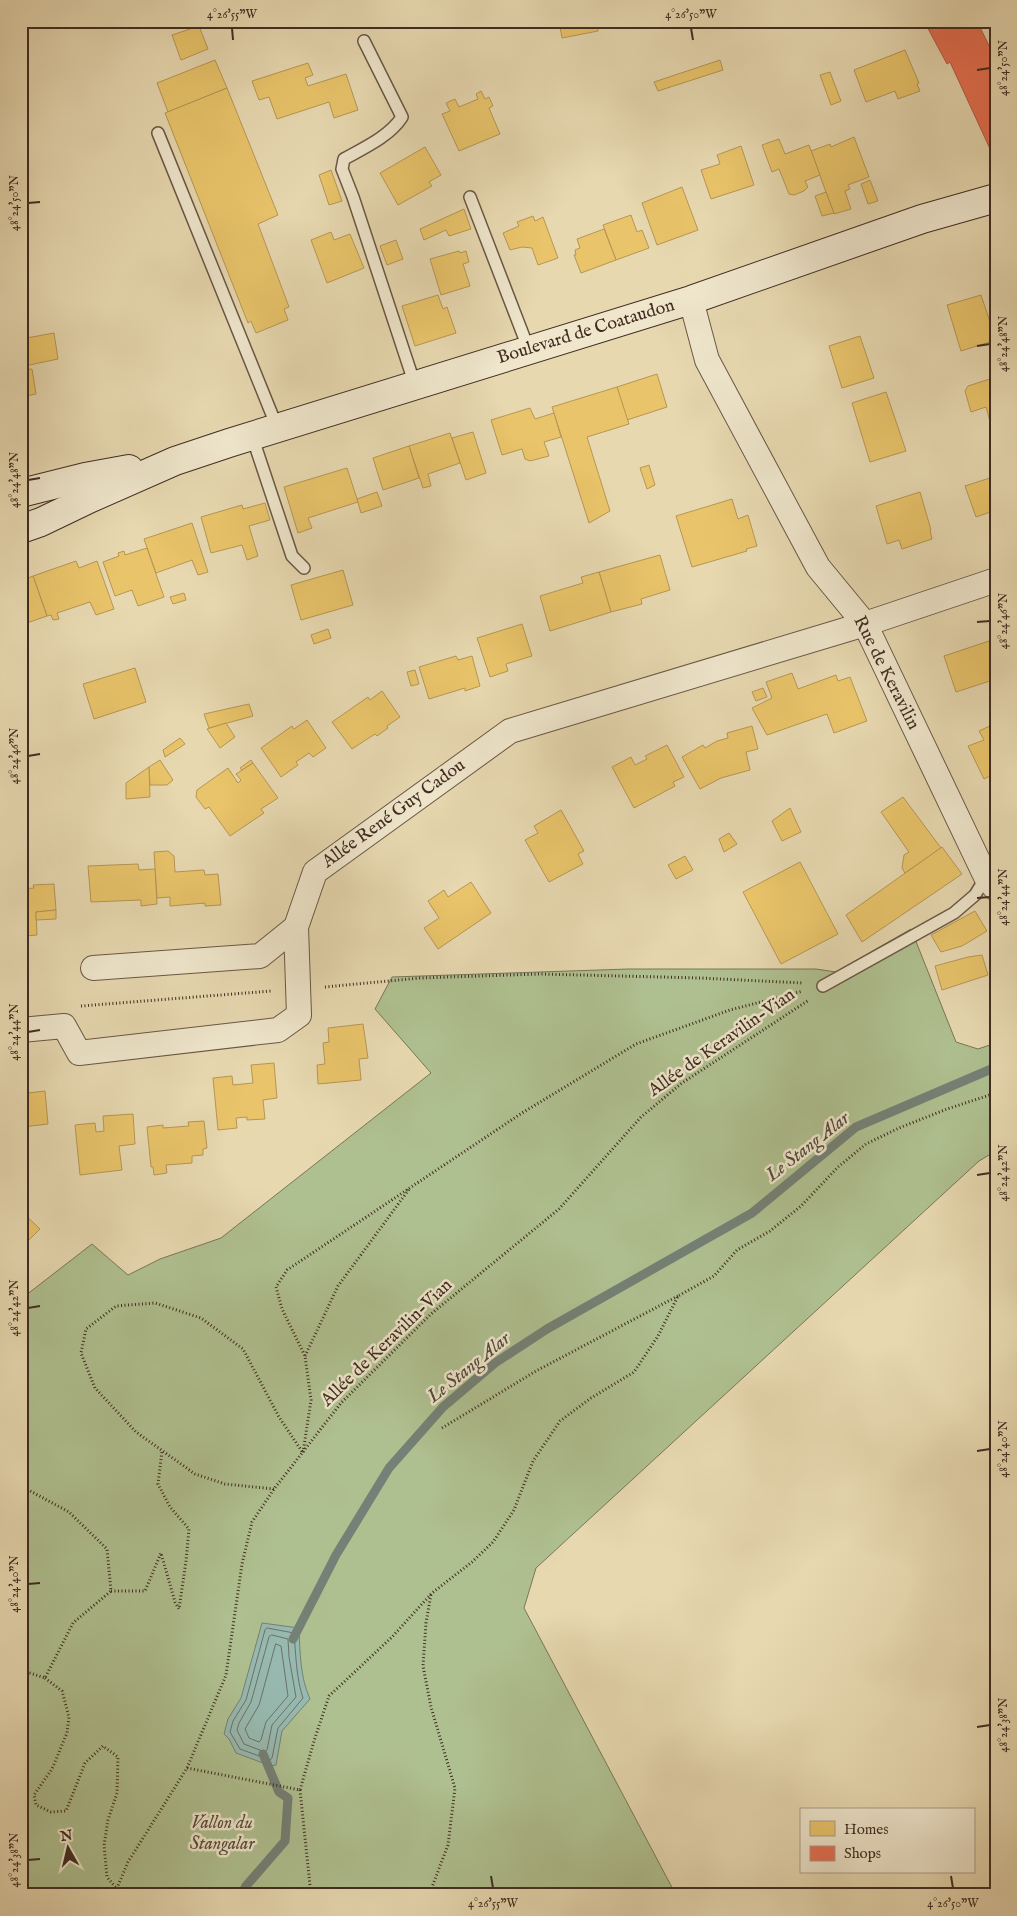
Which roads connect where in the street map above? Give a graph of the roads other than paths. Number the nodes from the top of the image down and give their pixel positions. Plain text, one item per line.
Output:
1 (364, 41) dead end
2 (158, 133) dead end
3 (470, 197) dead end
4 (996, 198) edge
5 (691, 300) junction
6 (529, 350) junction
7 (415, 385) junction
8 (265, 431) junction
9 (175, 461) junction
10 (21, 493) edge
11 (21, 529) edge
12 (304, 568) dead end
13 (996, 580) edge
14 (865, 624) junction
15 (991, 883) edge
16 (296, 927) junction
17 (93, 968) dead end
18 (823, 986) road end
19 (21, 1030) edge

1 - 7 lane
2 - 8 lane
3 - 6 lane
4 - 5 main road, Boulevard de Coataudon
5 - 6 main road, Boulevard de Coataudon
5 - 14 street, Rue de Keravilin
6 - 7 main road, Boulevard de Coataudon
7 - 8 main road, Boulevard de Coataudon
8 - 9 main road, Boulevard de Coataudon
8 - 12 lane
9 - 10 main road, Boulevard de Coataudon
9 - 11 main road, Boulevard de Coataudon
13 - 14 street, Allée René Guy Cadou
14 - 15 street, Rue de Keravilin
14 - 16 street, Allée René Guy Cadou
15 - 18 lane
16 - 17 street
16 - 19 street, Allée René Guy Cadou

